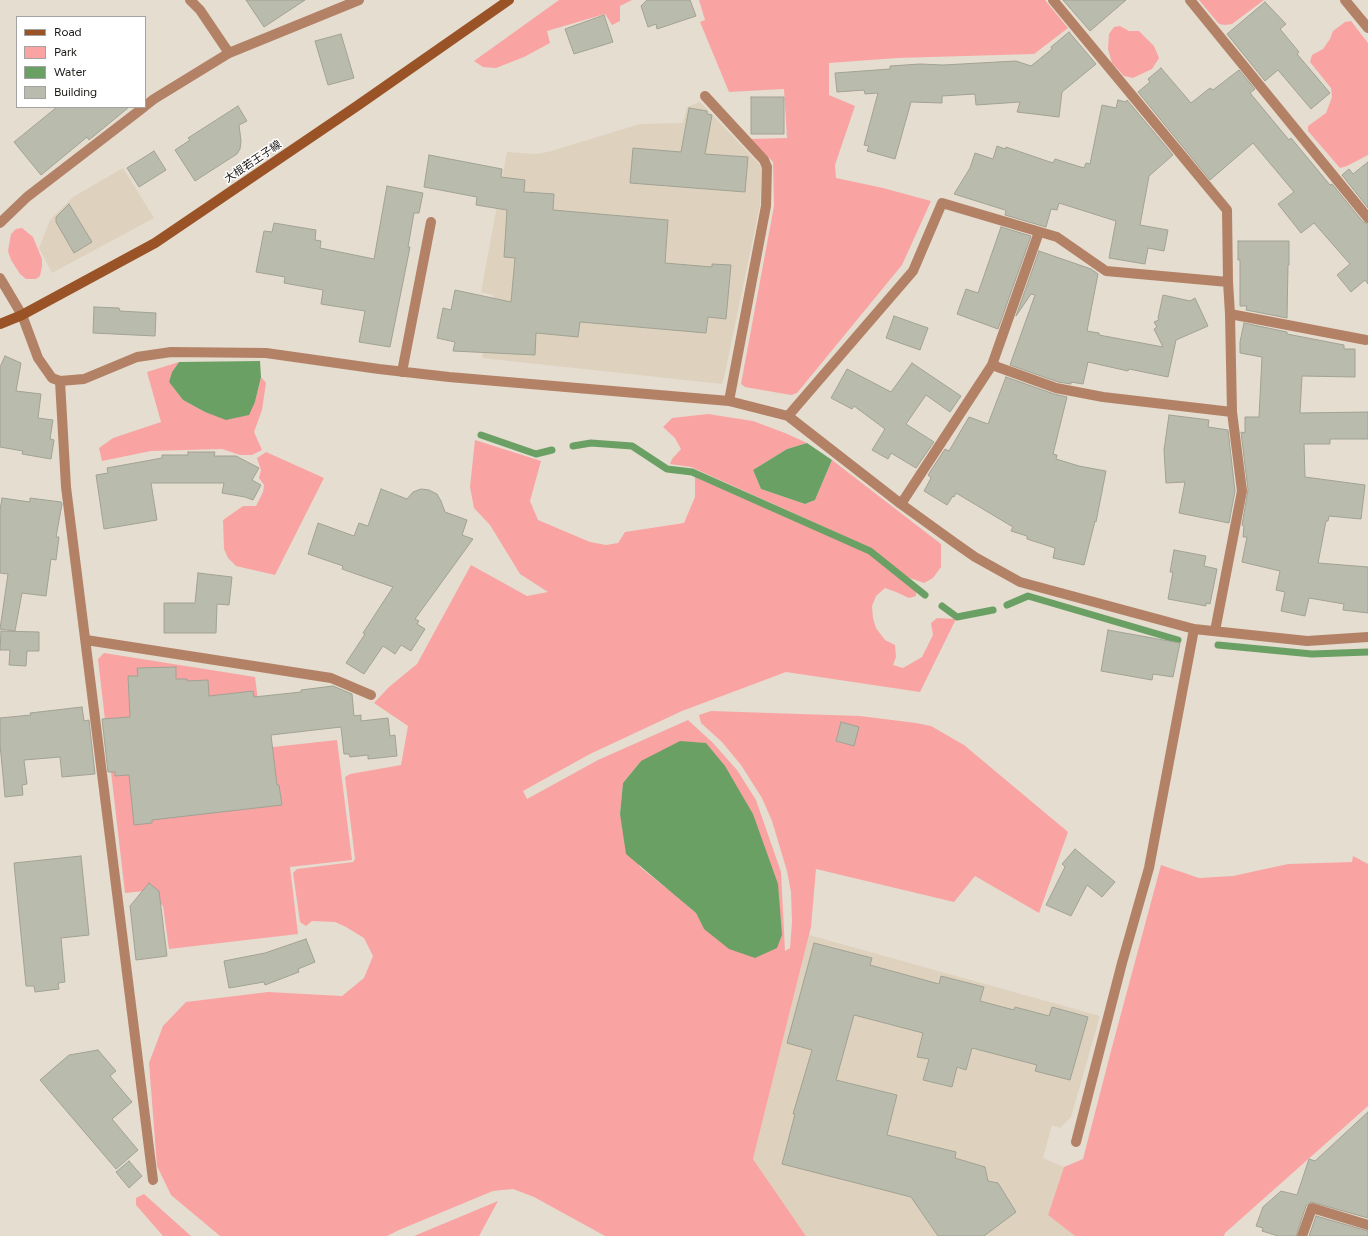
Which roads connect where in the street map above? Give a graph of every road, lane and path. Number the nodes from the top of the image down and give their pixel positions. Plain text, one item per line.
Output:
1 (190, 0) edge
2 (359, 0) edge
3 (508, 0) edge
4 (1053, 0) edge
5 (1190, 0) edge
6 (1345, 0) edge
7 (1368, 28) edge
8 (229, 53) junction
9 (705, 96) dead end
10 (146, 105) edge
11 (143, 108) edge
12 (1368, 218) edge
13 (0, 222) edge
14 (431, 222) dead end
15 (1039, 232) junction
16 (0, 278) edge
17 (1228, 282) junction
18 (1230, 314) junction
19 (22, 316) junction
20 (0, 324) edge
21 (1367, 340) edge
22 (992, 365) junction
23 (402, 372) junction
24 (60, 381) junction
25 (729, 401) junction
26 (1232, 412) junction
27 (788, 416) junction
28 (901, 504) junction
29 (1194, 629) junction
30 (1215, 631) junction
31 (1368, 637) edge
32 (86, 640) junction
33 (371, 695) dead end
34 (1076, 1142) dead end
35 (153, 1180) dead end
36 (1368, 1225) edge
37 (1302, 1236) edge

1 - 8 street
2 - 8 street
3 - 19 street, 大根若王子線
4 - 17 street
5 - 12 street
6 - 7 street
8 - 10 street
9 - 25 street
11 - 13 street
14 - 23 street
15 - 17 street
15 - 22 street
15 - 27 street
16 - 19 street
17 - 18 street
18 - 21 street
18 - 26 street
19 - 20 street, 大根若王子線
19 - 24 street
22 - 26 street
22 - 28 street
23 - 24 street
23 - 25 street
24 - 32 street
25 - 27 street
26 - 30 street
27 - 28 street
28 - 29 street
29 - 30 street
29 - 34 street
30 - 31 street
32 - 33 street
32 - 35 street
36 - 37 street

